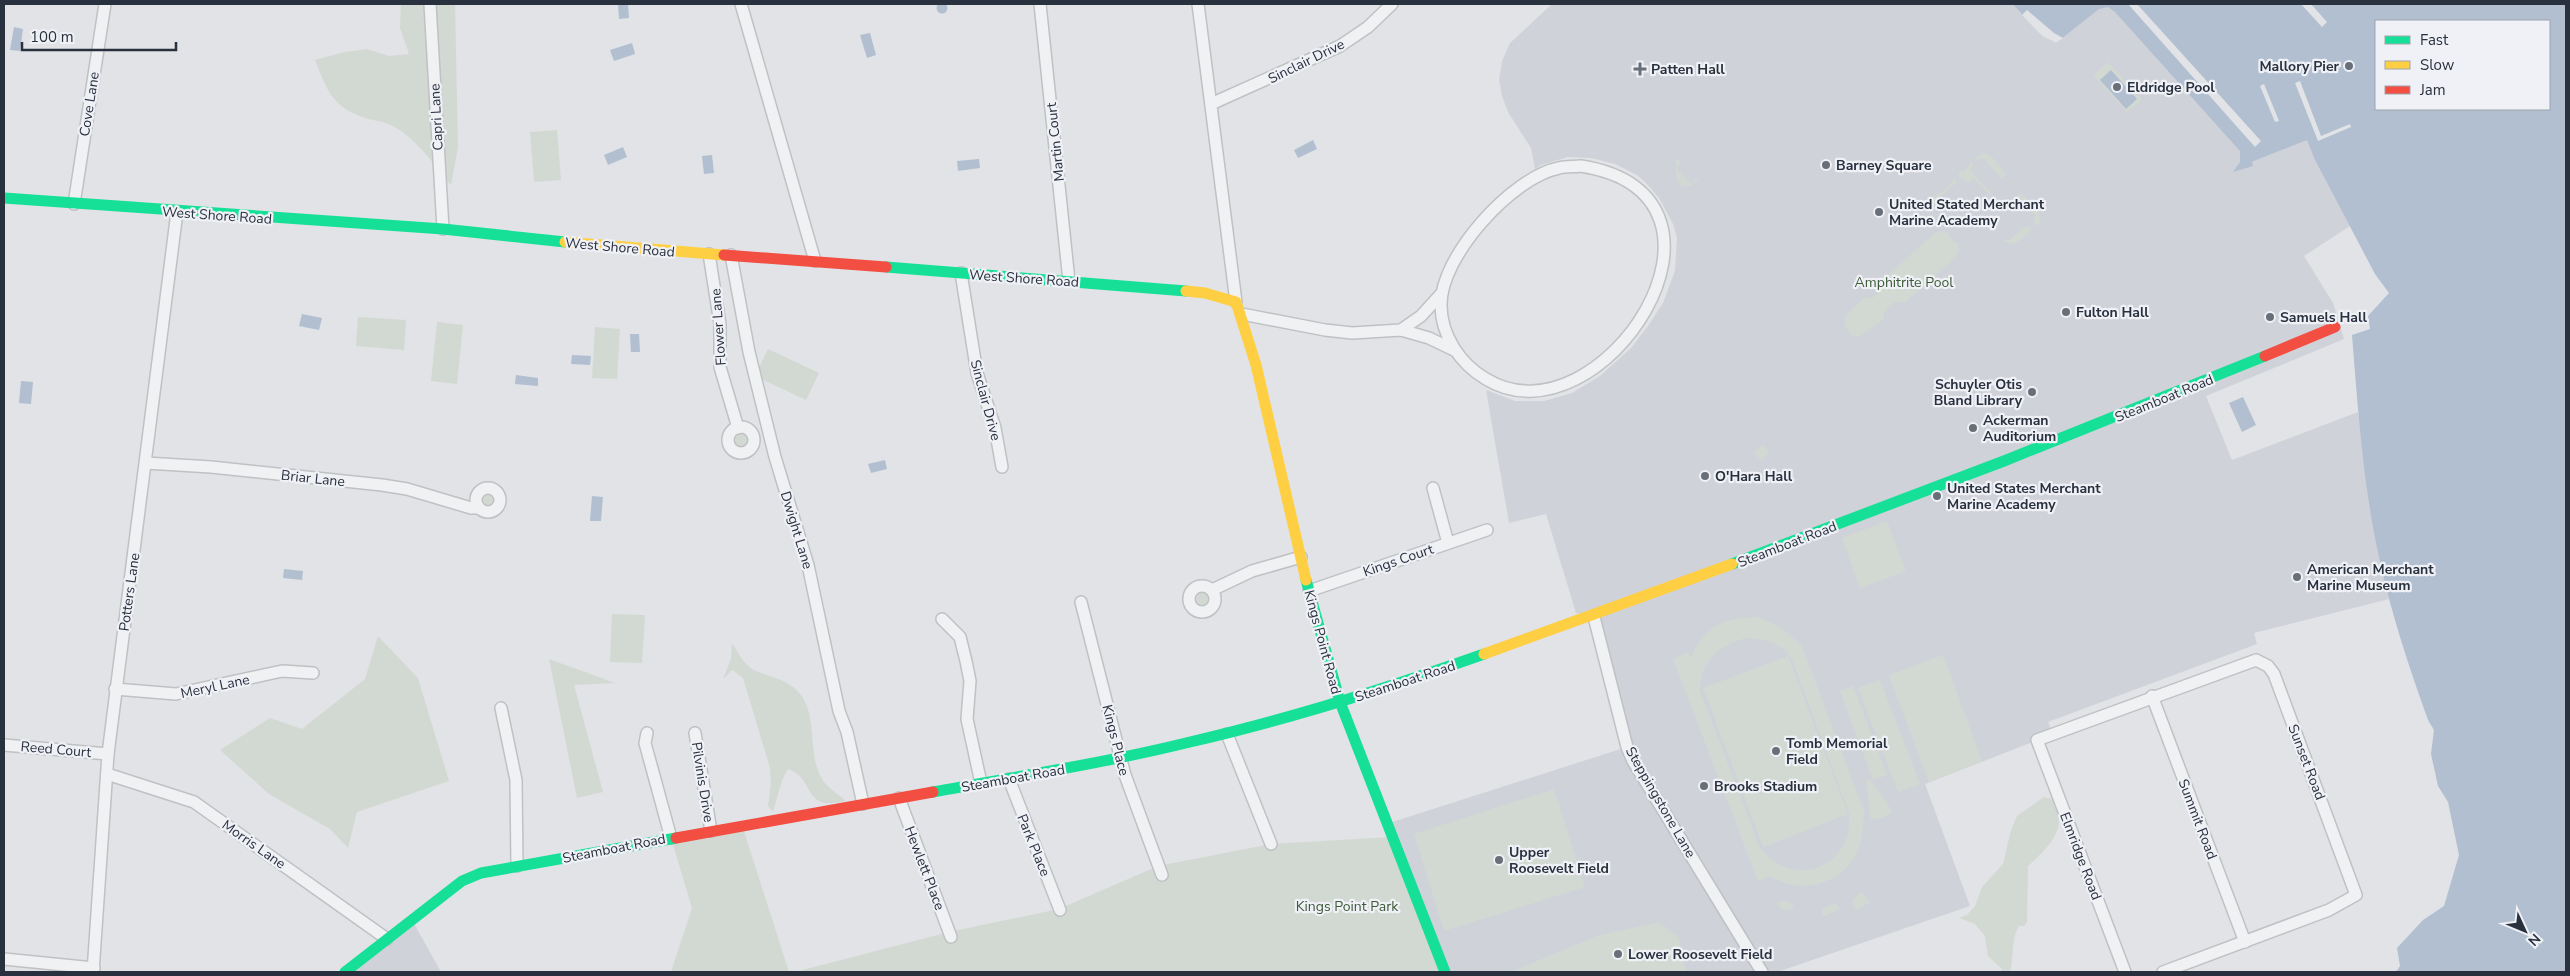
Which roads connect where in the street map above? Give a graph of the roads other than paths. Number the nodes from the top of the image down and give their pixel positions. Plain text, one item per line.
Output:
1 (105, 4) edge
2 (430, 4) edge
3 (741, 4) edge
4 (1040, 4) edge
5 (1198, 4) edge
6 (1392, 4) edge
7 (1211, 104) junction
8 (4, 198) edge
9 (74, 204) junction
10 (177, 212) junction
11 (443, 229) junction
12 (710, 254) junction
13 (731, 255) junction
14 (814, 261) junction
15 (961, 273) junction
16 (1069, 281) junction
17 (1442, 293) junction
18 (1236, 302) junction
19 (1242, 314) junction
20 (2335, 327) dead end
21 (1401, 330) junction
22 (1454, 350) junction
23 (738, 428) dead end
24 (146, 462) junction
25 (1002, 467) dead end
26 (1434, 488) dead end
27 (478, 508) dead end
28 (1487, 530) dead end
29 (1448, 543) junction
30 (1301, 557) junction
31 (1212, 590) dead end
32 (1309, 591) junction
33 (1081, 602) dead end
34 (1594, 617) junction
35 (942, 619) dead end
36 (313, 673) dead end
37 (115, 689) junction
38 (2152, 696) junction
39 (1340, 702) junction
40 (501, 708) dead end
41 (647, 733) dead end
42 (694, 733) dead end
43 (1227, 734) junction
44 (2037, 740) joint
45 (4, 745) edge
46 (108, 754) junction
47 (1120, 758) junction
48 (107, 774) junction
49 (1009, 779) junction
50 (981, 783) junction
51 (899, 798) junction
52 (863, 804) junction
53 (711, 831) junction
54 (671, 838) junction
55 (1271, 844) dead end
56 (517, 866) junction
57 (1162, 875) dead end
58 (1060, 910) dead end
59 (951, 937) dead end
60 (387, 939) junction
61 (2245, 942) junction
62 (4, 959) edge
63 (94, 970) edge
64 (344, 972) edge
65 (1445, 972) edge
66 (1762, 972) edge
67 (2125, 972) edge
68 (2163, 972) edge

1 - 9 street, Cove Lane
2 - 11 street, Capri Lane
3 - 14 street
4 - 16 street, Martin Court
5 - 7 street
6 - 7 street, Sinclair Drive
7 - 18 street
8 - 9 street, West Shore Road
9 - 10 street, West Shore Road
10 - 11 street, West Shore Road
10 - 24 street, Potters Lane
11 - 12 street, West Shore Road
12 - 13 street, West Shore Road
12 - 23 street, Flower Lane
13 - 14 street, West Shore Road
13 - 52 street, Dwight Lane
14 - 15 street, West Shore Road
15 - 16 street, West Shore Road
15 - 25 street, Sinclair Drive
16 - 18 street, West Shore Road
17 - 21 street
17 - 22 street
17 - 22 street
18 - 19 street, Kings Point Road
19 - 21 street
19 - 30 street, Kings Point Road
20 - 34 street, Steamboat Road
21 - 22 street
24 - 27 street, Briar Lane
24 - 37 street, Potters Lane
26 - 29 street
28 - 29 street, Kings Court
29 - 32 street, Kings Court
30 - 31 street
30 - 32 street, Kings Point Road
32 - 39 street, Kings Point Road
33 - 47 street, Kings Place
34 - 39 street, Steamboat Road
34 - 66 street, Steppingstone Lane
35 - 50 street
36 - 37 street, Meryl Lane
37 - 46 street, Potters Lane
38 - 44 street, Sunset Road
38 - 61 street, Summit Road
38 - 61 street, Sunset Road
39 - 43 street, Steamboat Road
39 - 65 street, Kings Point Road
40 - 56 street
41 - 54 street
42 - 53 street, Pilvinis Drive
43 - 47 street, Steamboat Road
43 - 55 street
44 - 67 street, Elmridge Road
45 - 46 street, Reed Court
46 - 48 street, Potters Lane
47 - 49 street, Steamboat Road
47 - 57 street, Kings Place
48 - 60 street, Morris Lane
48 - 63 street, Potters Lane
49 - 50 street, Steamboat Road
49 - 58 street, Park Place
50 - 51 street, Steamboat Road
51 - 52 street, Steamboat Road
51 - 59 street, Hewlett Place
52 - 53 street, Steamboat Road
53 - 54 street, Steamboat Road
54 - 56 street, Steamboat Road
56 - 60 street, Steamboat Road
60 - 64 street, Steamboat Road
61 - 68 street, Sunset Road
62 - 63 street

